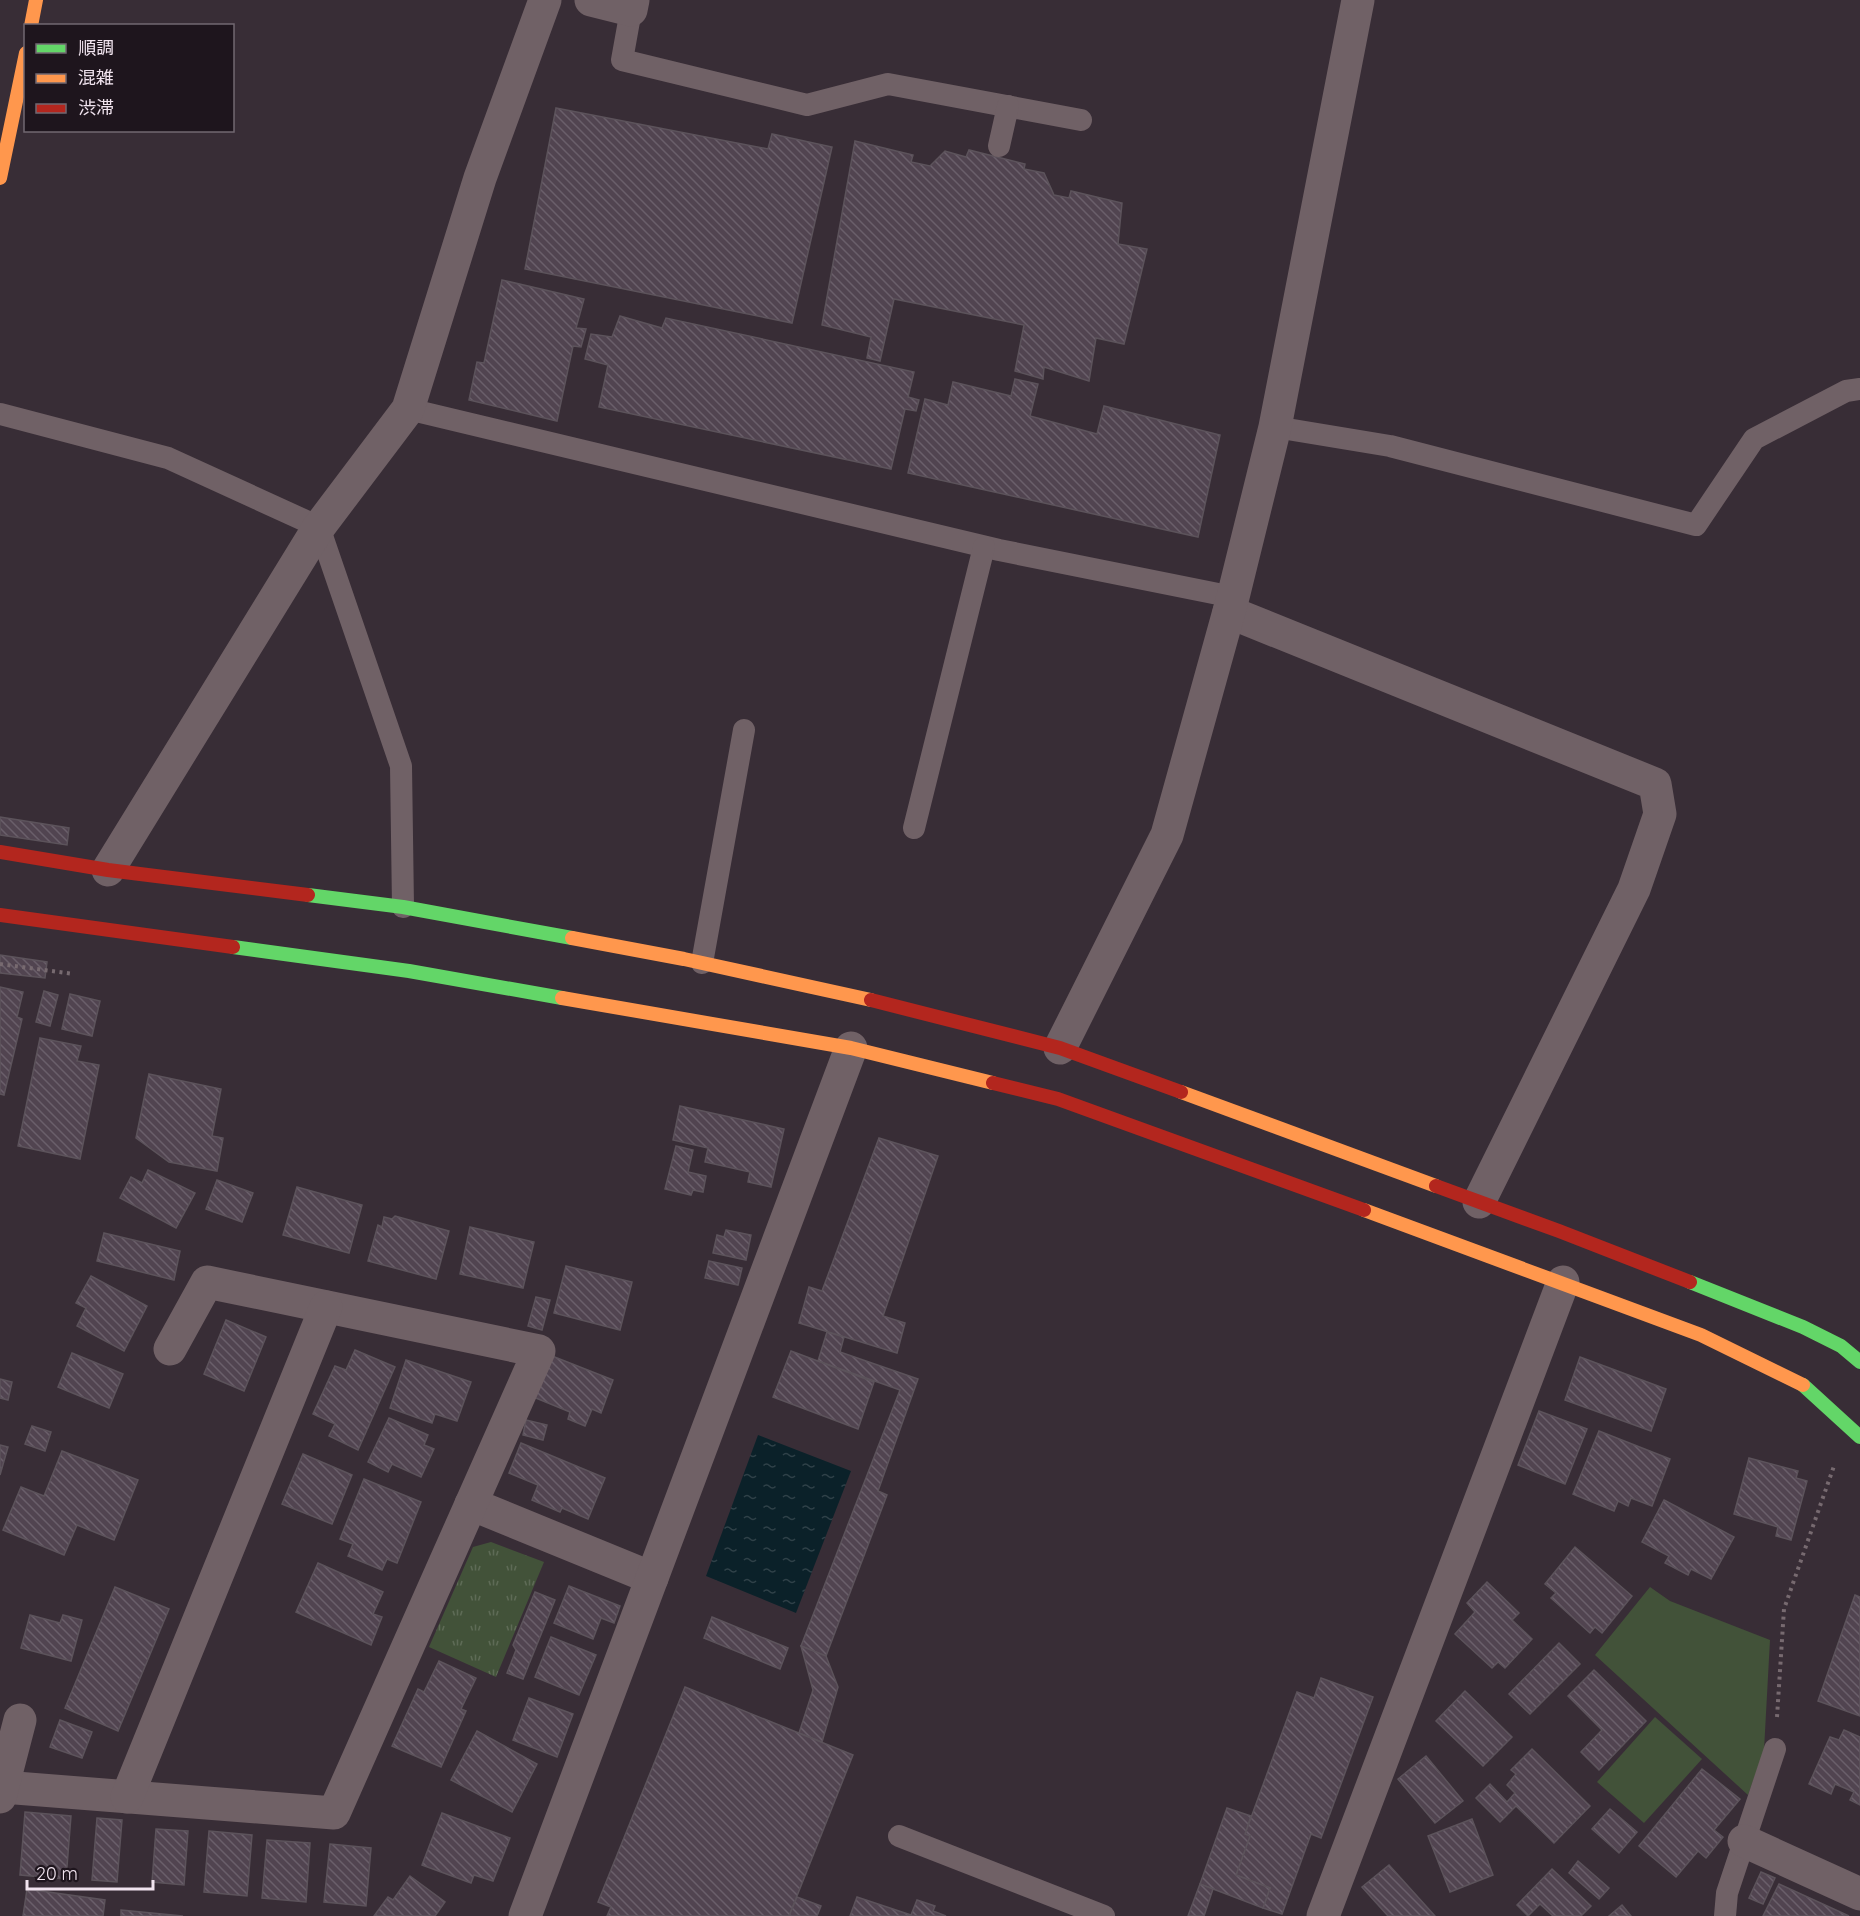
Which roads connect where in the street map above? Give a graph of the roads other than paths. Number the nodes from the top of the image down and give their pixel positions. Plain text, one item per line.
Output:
1 (36, 0) edge
2 (545, 0) edge
3 (591, 0) edge
4 (1358, 0) edge
5 (632, 5) edge
6 (31, 24) edge
7 (24, 62) edge
8 (1008, 106) junction
9 (1082, 120) dead end
10 (999, 146) dead end
11 (0, 178) edge
12 (1860, 389) edge
13 (408, 410) junction
14 (0, 414) edge
15 (1275, 427) junction
16 (319, 527) junction
17 (984, 547) junction
18 (1231, 604) junction
19 (744, 730) dead end
20 (914, 828) dead end
21 (0, 852) edge
22 (108, 870) junction
23 (403, 907) junction
24 (0, 915) edge
25 (702, 963) junction
26 (851, 1048) junction
27 (1060, 1048) junction
28 (1479, 1202) junction
29 (1563, 1282) junction
30 (326, 1307) junction
31 (170, 1349) dead end
32 (1860, 1362) edge
33 (1860, 1437) edge
34 (471, 1504) junction
35 (652, 1578) junction
36 (20, 1720) dead end
37 (1775, 1749) road end
38 (1, 1792) edge
39 (127, 1797) junction
40 (899, 1836) dead end
41 (1744, 1841) junction
42 (1860, 1894) edge
43 (1324, 1915) edge
44 (525, 1916) edge
45 (1104, 1916) edge
46 (1725, 1916) edge

1 - 6 street
2 - 13 street
3 - 5 street
4 - 15 street
5 - 8 lane
7 - 11 street
8 - 9 lane
8 - 10 lane
12 - 15 lane
13 - 16 street
13 - 17 lane
14 - 16 lane
15 - 18 street
16 - 22 street
16 - 23 lane
17 - 18 lane
17 - 20 lane
18 - 27 street
18 - 28 street
19 - 25 lane
21 - 22 street
22 - 23 street
23 - 25 street
24 - 26 street
25 - 27 street
26 - 29 street
26 - 35 street
27 - 28 street
28 - 32 street
29 - 33 street
29 - 43 street
30 - 31 street
30 - 34 street
30 - 39 street
34 - 35 street
34 - 39 street
35 - 44 street
36 - 38 street
37 - 41 lane
38 - 39 street
40 - 45 lane
41 - 42 street
41 - 46 lane

